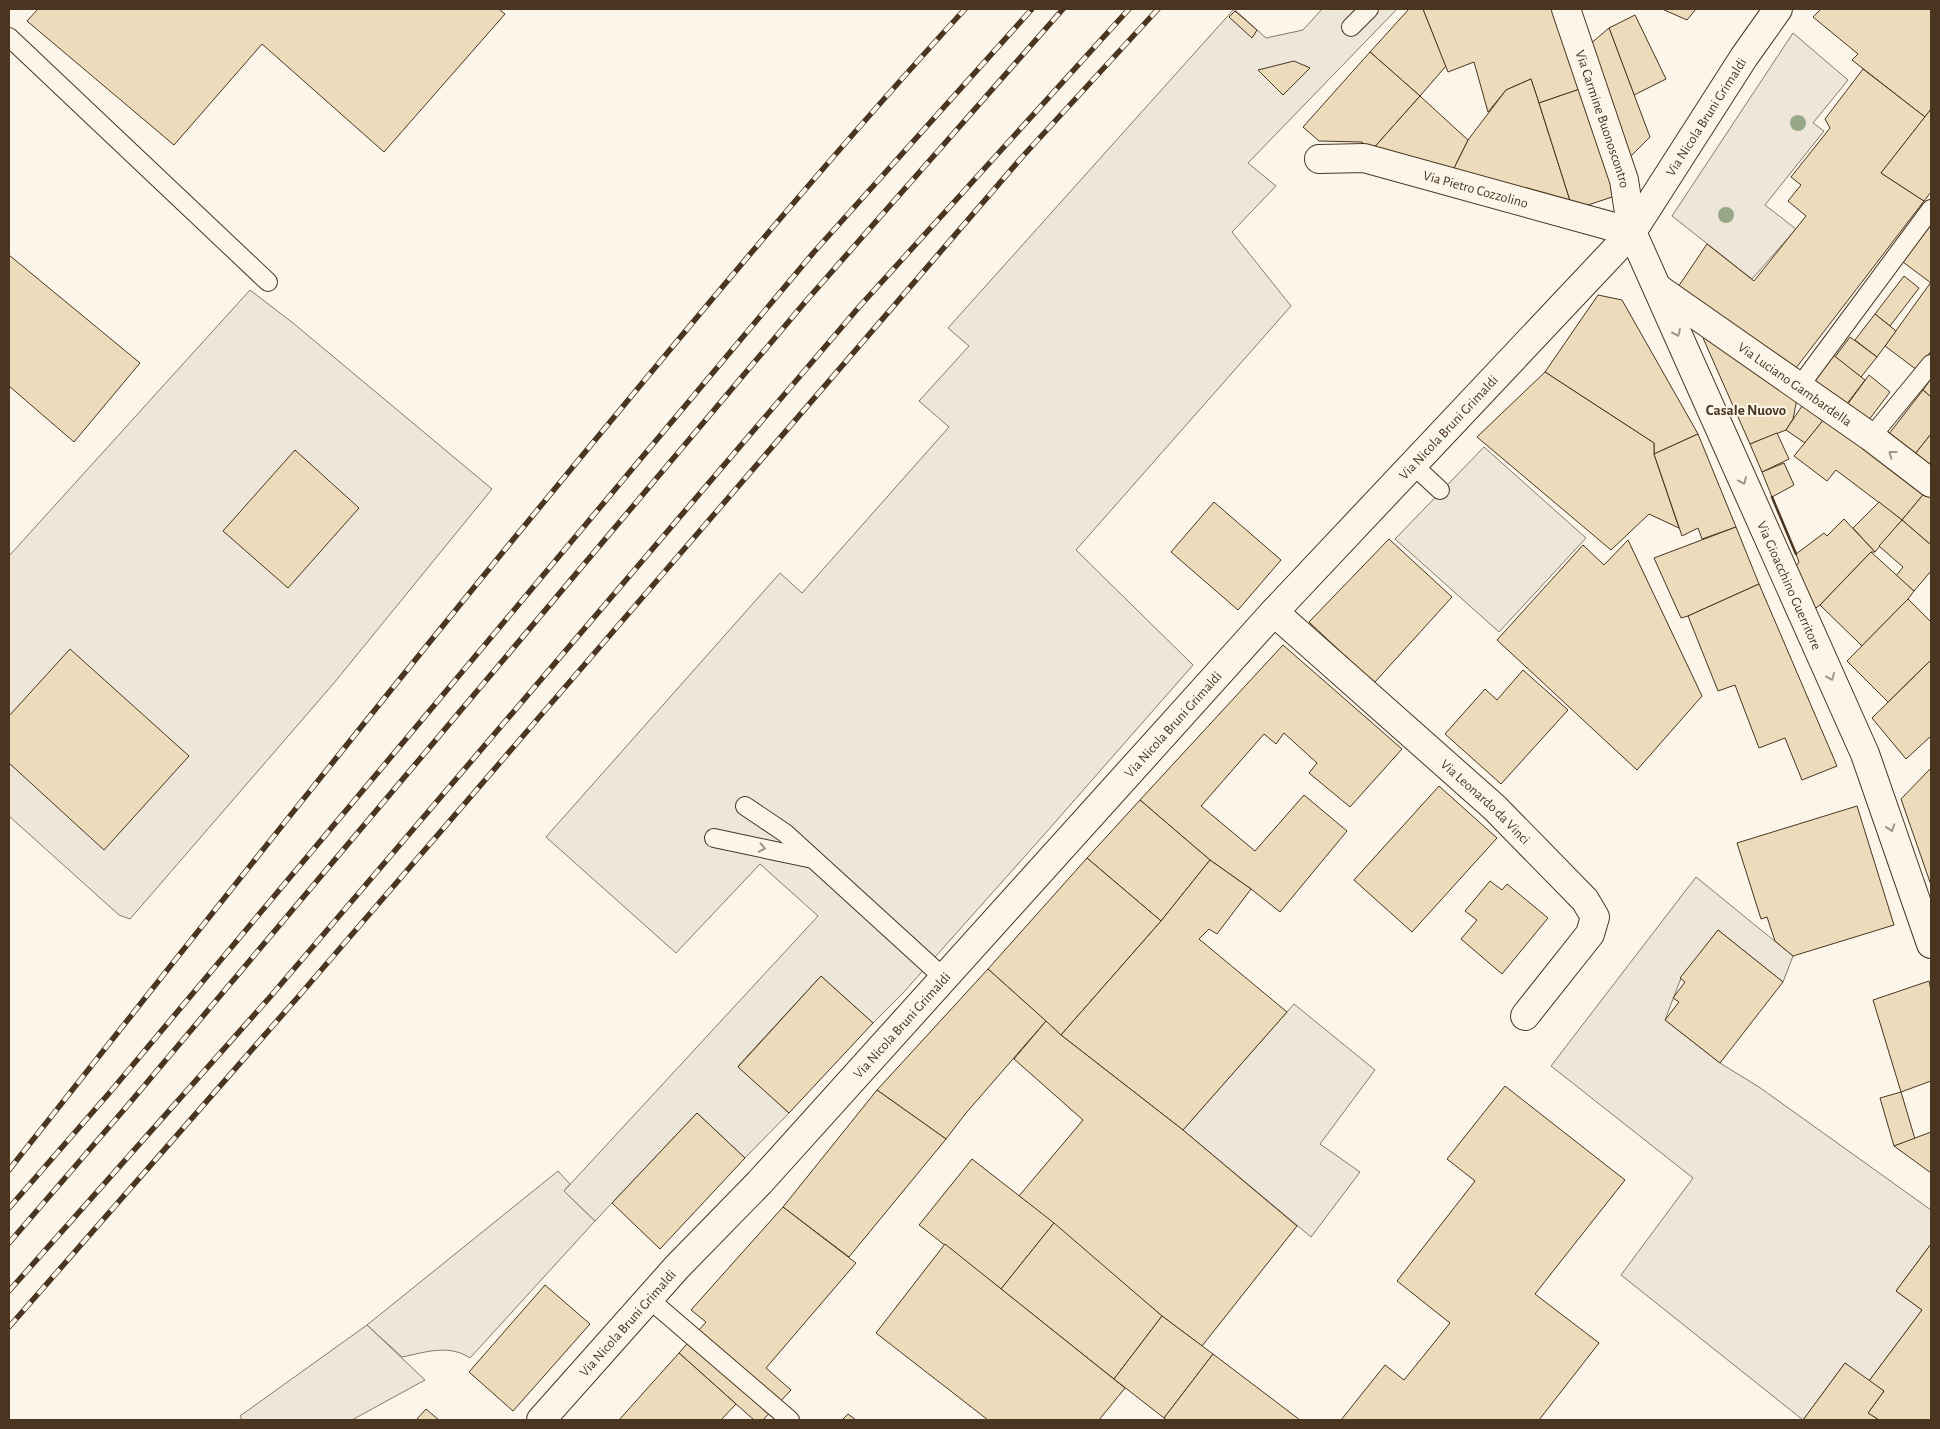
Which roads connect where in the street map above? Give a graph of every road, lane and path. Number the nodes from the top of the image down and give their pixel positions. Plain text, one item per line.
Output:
1 (1369, 9) edge
2 (1566, 9) edge
3 (1778, 9) edge
4 (1351, 27) dead end
5 (9, 37) edge
6 (1319, 159) dead end
7 (1931, 209) edge
8 (1632, 232) junction
9 (268, 282) dead end
10 (1657, 288) junction
11 (1931, 364) edge
12 (1799, 387) junction
13 (1871, 437) junction
14 (1413, 465) junction
15 (1931, 483) edge
16 (1440, 490) dead end
17 (1274, 612) junction
18 (745, 806) dead end
19 (714, 838) dead end
20 (814, 859) junction
21 (1931, 944) edge
22 (944, 978) junction
23 (1525, 1016) dead end
24 (649, 1299) junction
25 (541, 1420) edge
26 (790, 1420) edge

1 - 4 lane
2 - 8 street, Via Carmine Buonoscontro
3 - 8 street, Via Nicola Bruni Grimaldi
5 - 9 lane
6 - 8 street, Via Pietro Cozzolino
7 - 12 lane
8 - 10 street, Via Gioacchino Guerritore
8 - 14 street, Via Nicola Bruni Grimaldi
10 - 12 street, Via Luciano Gambardella
10 -> 21 street, Via Gioacchino Guerritore
11 - 13 lane
12 - 13 street, Via Luciano Gambardella
15 -> 13 street, Via Luciano Gambardella
14 - 16 lane
14 - 17 street, Via Nicola Bruni Grimaldi
17 - 22 street, Via Nicola Bruni Grimaldi
17 - 23 street, Via Leonardo da Vinci
18 - 20 lane
19 -> 20 lane
20 - 22 lane
22 - 24 street, Via Nicola Bruni Grimaldi
24 - 25 street, Via Nicola Bruni Grimaldi
24 - 26 lane

